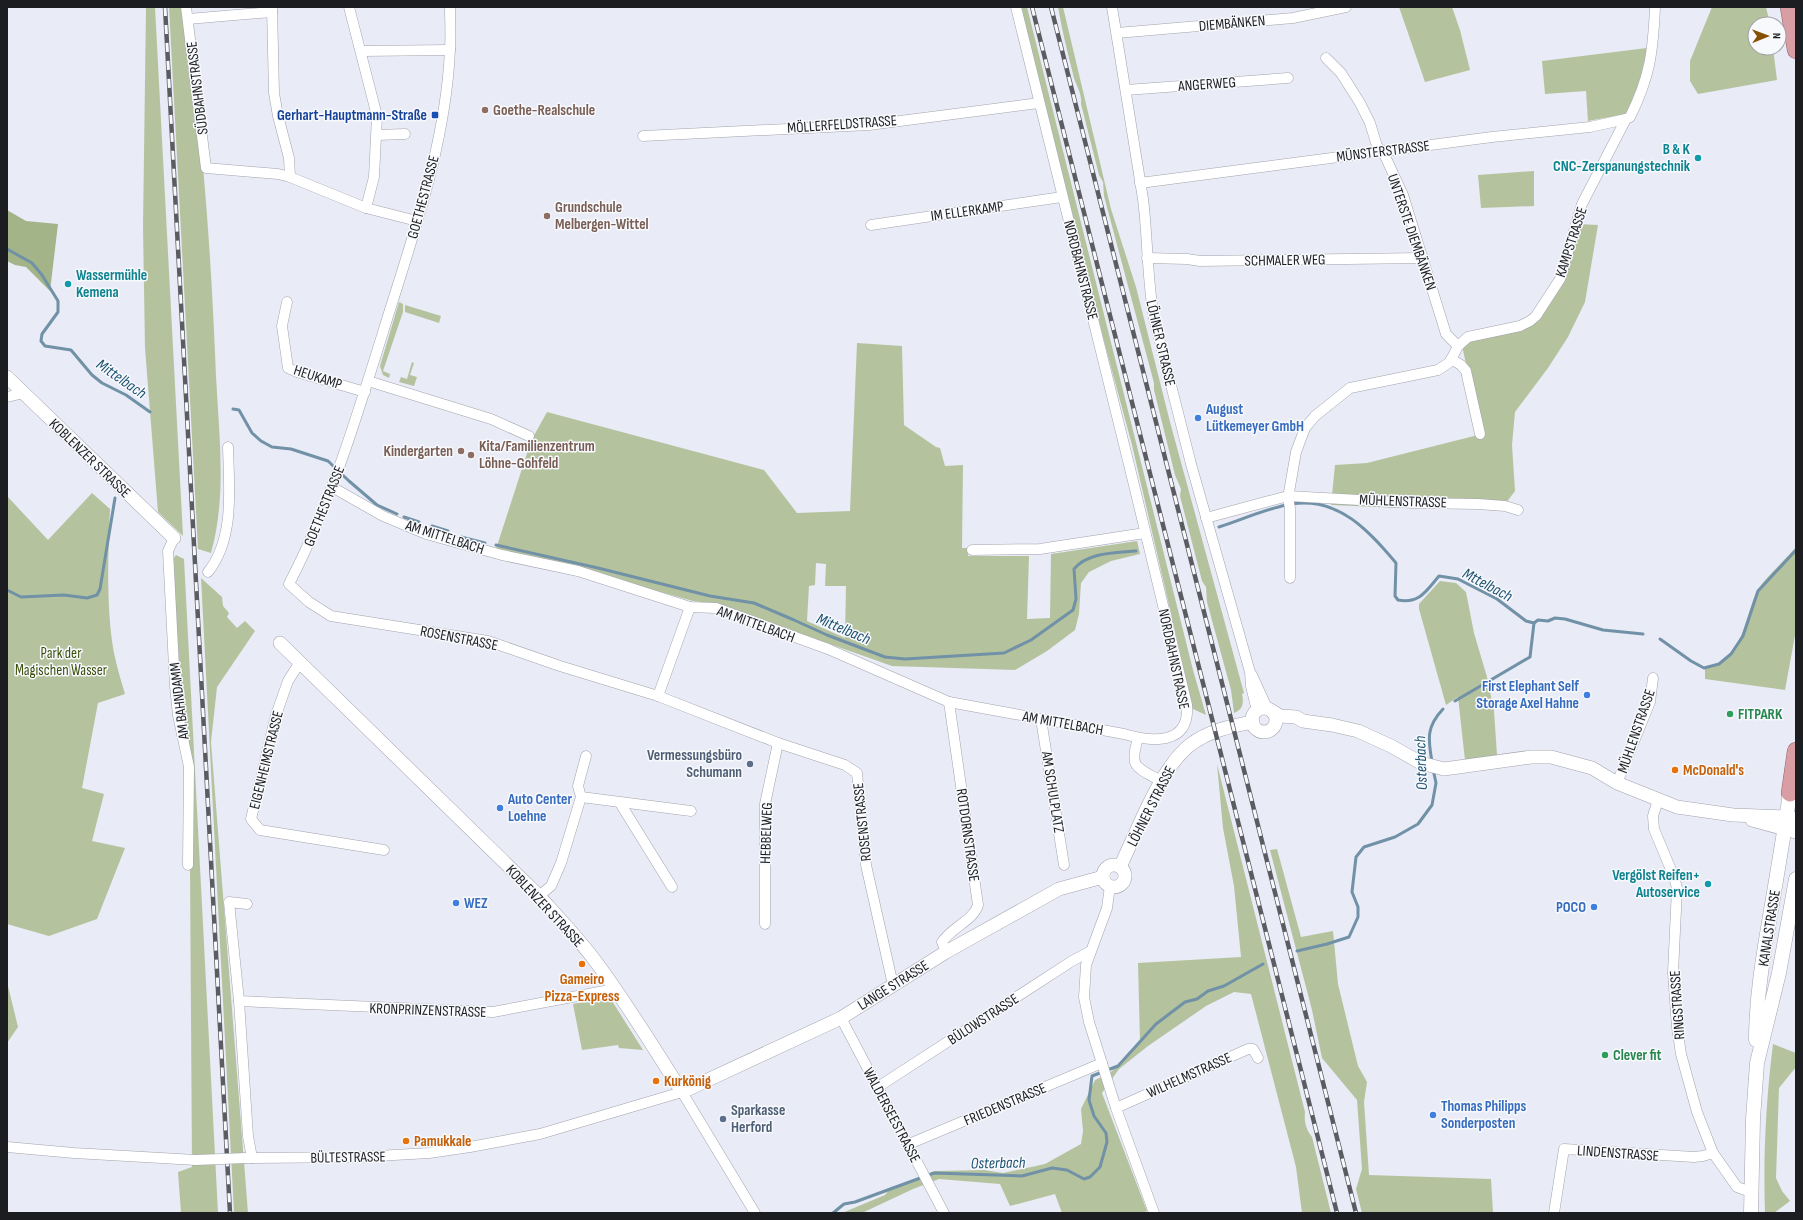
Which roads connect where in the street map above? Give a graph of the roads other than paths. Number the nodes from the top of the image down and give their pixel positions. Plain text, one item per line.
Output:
1 (186, 7) edge
2 (349, 7) edge
3 (450, 7) edge
4 (1016, 7) edge
5 (1112, 7) edge
6 (1346, 7) edge
7 (1655, 7) edge
8 (1789, 7) edge
9 (272, 9) edge
10 (188, 19) junction
11 (1116, 33) junction
12 (450, 50) junction
13 (1796, 50) edge
14 (361, 51) junction
15 (1326, 58) dead end
16 (1288, 78) dead end
17 (1126, 90) junction
18 (1039, 103) junction
19 (1626, 119) junction
20 (405, 134) dead end
21 (377, 135) junction
22 (643, 136) dead end
23 (1381, 151) junction
24 (290, 177) junction
25 (1140, 182) junction
26 (1062, 197) junction
27 (366, 208) junction
28 (417, 221) junction
29 (871, 225) dead end
30 (1147, 258) junction
31 (1424, 258) junction
32 (287, 302) dead end
33 (1458, 346) junction
34 (1451, 359) junction
35 (7, 377) edge
36 (368, 381) junction
37 (365, 392) junction
38 (24, 393) junction
39 (7, 397) edge
40 (1480, 434) dead end
41 (529, 436) dead end
42 (228, 447) dead end
43 (332, 487) junction
44 (1288, 497) junction
45 (1518, 510) dead end
46 (1206, 518) junction
47 (1145, 533) junction
48 (174, 538) joint
49 (972, 550) dead end
50 (208, 572) dead end
51 (1290, 578) dead end
52 (289, 584) joint
53 (690, 607) junction
54 (280, 643) dead end
55 (300, 662) junction
56 (1653, 678) dead end
57 (658, 696) junction
58 (949, 702) junction
59 (1262, 713) junction
60 (1041, 719) junction
61 (1303, 721) junction
62 (1272, 729) junction
63 (1138, 738) junction
64 (778, 743) junction
65 (1796, 751) edge
66 (586, 756) dead end
67 (1161, 781) junction
68 (1617, 783) junction
69 (1790, 793) joint
70 (581, 797) junction
71 (1658, 800) junction
72 (620, 803) junction
73 (691, 811) dead end
74 (1733, 815) junction
75 (1791, 818) edge
76 (1791, 831) edge
77 (384, 850) dead end
78 (1064, 864) dead end
79 (188, 865) dead end
80 (1796, 879) edge
81 (1107, 882) junction
82 (672, 887) dead end
83 (539, 896) junction
84 (247, 904) dead end
85 (765, 924) dead end
86 (946, 952) junction
87 (1089, 952) junction
88 (893, 985) junction
89 (615, 989) junction
90 (239, 1001) junction
91 (841, 1018) junction
92 (1258, 1058) dead end
93 (1757, 1063) junction
94 (1103, 1066) junction
95 (878, 1087) junction
96 (682, 1092) junction
97 (1116, 1108) junction
98 (909, 1144) junction
99 (7, 1147) edge
100 (1713, 1153) junction
101 (249, 1158) junction
102 (1751, 1192) junction
103 (755, 1213) edge
104 (944, 1213) edge
105 (1154, 1213) edge
106 (1554, 1213) edge
107 (1751, 1213) edge

1 - 10 street, SÜDBAHNSTRASSE
2 - 14 street
3 - 12 street, GOETHESTRASSE
4 - 18 street, NORDBAHNSTRASSE
5 - 11 street, LÖHNER STRASSE
6 - 11 street, DIEMBÄNKEN
7 - 19 street, KAMPSTRASSE
8 - 13 highway
9 - 10 street
9 - 24 street
10 - 24 street, SÜDBAHNSTRASSE
11 - 17 street, LÖHNER STRASSE
12 - 14 street
12 - 28 street, GOETHESTRASSE
14 - 21 street
15 - 23 street, UNTERSTE DIEMBÄNKEN
16 - 17 street, ANGERWEG
17 - 25 street, LÖHNER STRASSE
18 - 22 street, MÖLLERFELDSTRASSE
18 - 26 street, NORDBAHNSTRASSE
19 - 23 street, MÜNSTERSTRASSE
19 - 33 street, KAMPSTRASSE
20 - 21 street
21 - 27 street
23 - 25 street, MÜNSTERSTRASSE
23 - 31 street, UNTERSTE DIEMBÄNKEN
24 - 27 street
25 - 30 street, LÖHNER STRASSE
26 - 29 street, IM ELLERKAMP
26 - 47 street, NORDBAHNSTRASSE
27 - 28 street
28 - 36 street, GOETHESTRASSE
30 - 31 street, SCHMALER WEG
30 - 46 street, LÖHNER STRASSE
31 - 33 street, UNTERSTE DIEMBÄNKEN
32 - 37 street, HEUKAMP
33 - 34 street, KAMPSTRASSE
34 - 40 street
34 - 44 street, KAMPSTRASSE
35 - 38 street, KOBLENZER STRASSE
36 - 37 street, GOETHESTRASSE
36 - 41 street
37 - 43 street, GOETHESTRASSE
38 - 39 street
38 - 48 street, KOBLENZER STRASSE
42 - 50 street
43 - 52 street, GOETHESTRASSE
43 - 53 street, AM MITTELBACH
44 - 45 street, MÜHLENSTRASSE
44 - 46 street, MÜHLENSTRASSE
44 - 51 street
46 - 59 street, LÖHNER STRASSE
47 - 49 street
47 - 63 street, NORDBAHNSTRASSE
48 - 79 street, AM BAHNDAMM
52 - 57 street, ROSENSTRASSE
53 - 57 street
53 - 58 street, AM MITTELBACH
54 - 55 street, KOBLENZER STRASSE
55 - 77 street, EIGENHEIMSTRASSE
55 - 83 street, KOBLENZER STRASSE
56 - 68 street, MÜHLENSTRASSE
57 - 64 street, ROSENSTRASSE
58 - 60 street, AM MITTELBACH
58 - 86 street, ROTDORNSTRASSE
59 - 61 street
59 - 62 street
59 - 62 street
59 - 67 street, LÖHNER STRASSE
60 - 63 street, AM MITTELBACH
60 - 78 street, AM SCHULPLATZ
61 - 62 street
61 - 68 street
63 - 67 street
64 - 85 street, HEBBELWEG
64 - 88 street, ROSENSTRASSE
65 - 69 highway
66 - 70 street
67 - 81 street, LÖHNER STRASSE
68 - 71 street
69 - 75 main road, KANALSTRASSE
70 - 72 street
70 - 83 street
71 - 74 street
71 - 100 street, RINGSTRASSE
72 - 73 street
72 - 82 street
74 - 75 street
74 - 76 street
75 - 76 main road, KANALSTRASSE
76 - 93 main road, KANALSTRASSE
80 - 93 main road, KANALSTRASSE
81 - 86 street, LANGE STRASSE
81 - 87 street
83 - 89 street, KOBLENZER STRASSE
84 - 90 street
86 - 88 street, LANGE STRASSE
87 - 94 street
87 - 95 street, BÜLOWSTRASSE
88 - 91 street, LANGE STRASSE
89 - 90 street, KRONPRINZENSTRASSE
89 - 96 street, KOBLENZER STRASSE
90 - 101 street
91 - 95 street, WALDERSEESTRASSE
91 - 96 street, LANGE STRASSE
92 - 97 street, WILHELMSTRASSE
93 - 102 main road, KANALSTRASSE
94 - 97 street
94 - 98 street, FRIEDENSTRASSE
95 - 98 street, WALDERSEESTRASSE
96 - 101 street, BÜLTESTRASSE
96 - 103 street, KOBLENZER STRASSE
97 - 105 street
98 - 104 street, WALDERSEESTRASSE
99 - 101 street, BÜLTESTRASSE, bridge
100 - 102 street, RINGSTRASSE
100 - 106 street, LINDENSTRASSE
102 - 107 main road, KANALSTRASSE

